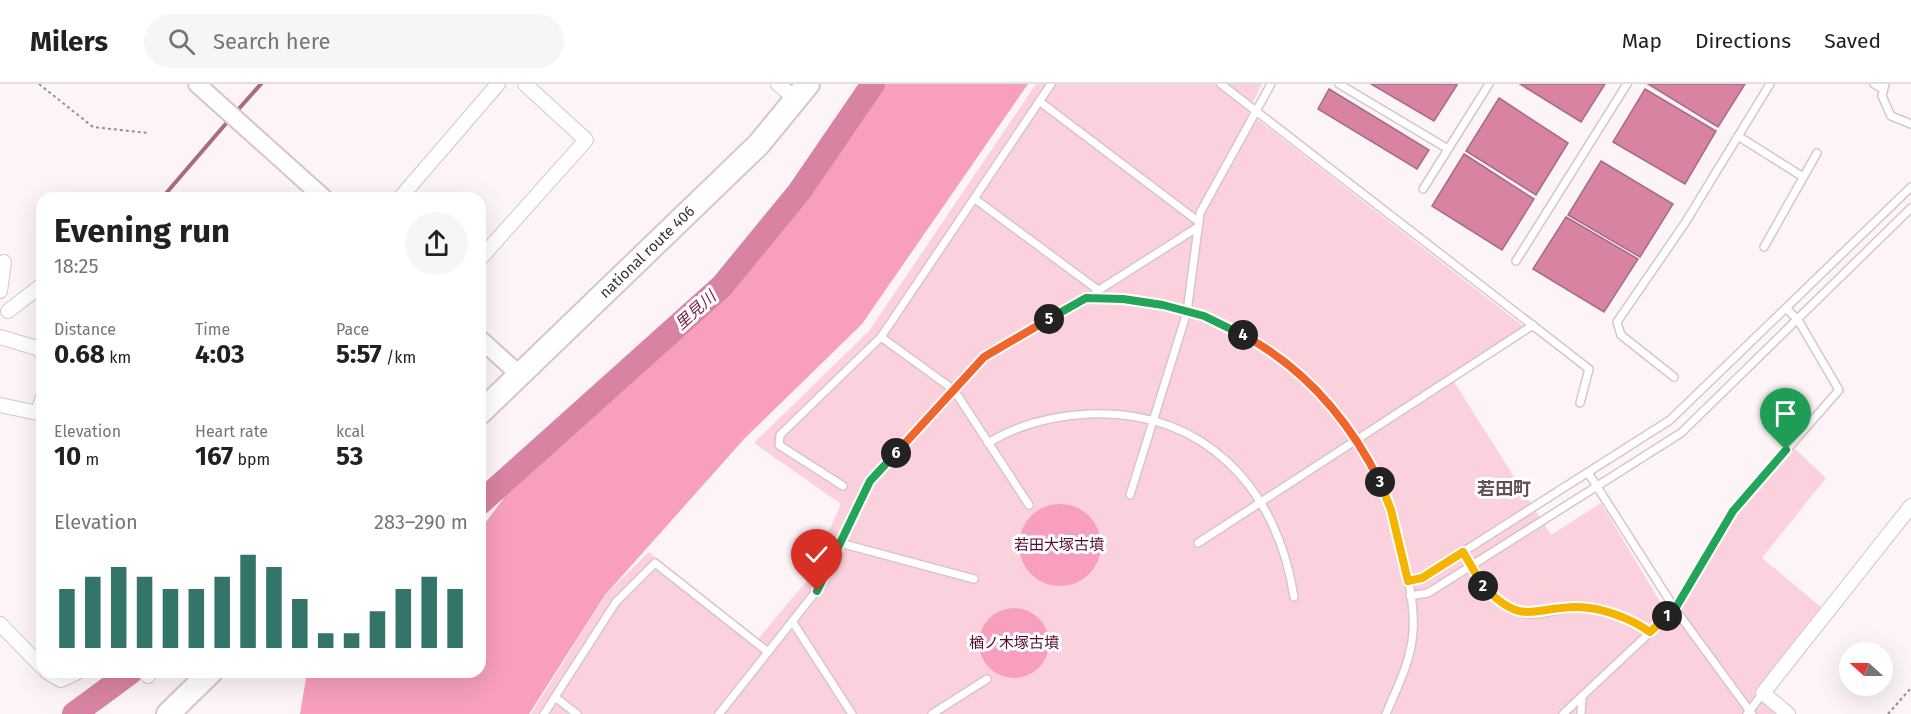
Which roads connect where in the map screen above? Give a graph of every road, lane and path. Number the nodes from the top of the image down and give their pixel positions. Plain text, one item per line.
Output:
1 (39, 84) edge
2 (197, 84) edge
3 (498, 84) edge
4 (525, 84) edge
5 (778, 84) edge
6 (1051, 84) edge
7 (1221, 84) edge
8 (1271, 84) edge
9 (1339, 84) edge
10 (1489, 84) edge
11 (1627, 84) edge
12 (1770, 84) edge
13 (1874, 84) edge
14 (1884, 87) edge
15 (802, 92) edge
16 (1039, 102) junction
17 (1258, 110) junction
18 (1911, 124) edge
19 (148, 133) dead end
20 (1738, 136) junction
21 (1448, 149) junction
22 (1817, 153) dead end
23 (1803, 177) junction
24 (1911, 186) edge
25 (1423, 189) dead end
26 (317, 192) edge
27 (405, 192) edge
28 (975, 199) junction
29 (1911, 208) edge
30 (1199, 225) junction
31 (1764, 247) dead end
32 (486, 252) edge
33 (1516, 261) dead end
34 (4, 262) dead end
35 (36, 289) edge
36 (1098, 290) junction
37 (0, 291) edge
38 (1086, 298) junction
39 (1787, 309) junction
40 (1187, 312) junction
41 (3, 314) edge
42 (1798, 320) junction
43 (1533, 325) junction
44 (0, 337) edge
45 (881, 337) junction
46 (486, 344) edge
47 (36, 349) edge
48 (519, 374) junction
49 (1674, 377) dead end
50 (954, 390) junction
51 (1580, 403) dead end
52 (0, 405) edge
53 (486, 407) edge
54 (36, 413) edge
55 (1154, 420) junction
56 (1358, 441) junction
57 (988, 443) junction
58 (1588, 474) junction
59 (843, 486) dead end
60 (1596, 486) junction
61 (1130, 495) dead end
62 (1261, 503) junction
63 (1029, 505) dead end
64 (1911, 506) edge
65 (840, 543) junction
66 (1198, 543) dead end
67 (1463, 552) junction
68 (1470, 566) junction
69 (974, 579) dead end
70 (1408, 581) junction
71 (1410, 596) junction
72 (1294, 597) dead end
73 (1675, 609) junction
74 (792, 621) junction
75 (0, 624) edge
76 (1650, 632) junction
77 (768, 652) junction
78 (36, 661) edge
79 (205, 678) edge
80 (987, 679) dead end
81 (1911, 688) edge
82 (1763, 693) junction
83 (1582, 696) junction
84 (555, 697) junction
85 (1749, 713) edge
86 (168, 714) edge
87 (544, 714) edge
88 (577, 714) edge
89 (719, 714) edge
90 (852, 714) edge
91 (932, 714) edge
92 (1386, 714) edge
93 (1563, 714) edge
94 (1581, 714) edge
95 (1788, 714) edge
96 (1888, 714) edge

1 - 19 path
2 - 26 street
3 - 27 street
4 - 32 street
5 - 15 street
6 - 16 lane
7 - 17 lane
8 - 17 lane
9 - 21 lane
10 - 21 lane
11 - 33 lane
12 - 20 lane
13 - 14 lane
14 - 18 lane
15 - 48 highway, national route 406
16 - 28 lane
16 - 30 lane
17 - 30 lane
17 - 43 lane
20 - 23 lane
20 - 49 lane
21 - 25 lane
22 - 23 lane
23 - 31 lane
24 - 39 lane
28 - 36 lane
28 - 45 lane
29 - 42 lane
30 - 36 lane
30 - 40 lane
34 - 37 street
35 - 41 street
36 - 38 lane
38 - 40 lane
38 - 50 lane
39 - 42 lane
39 - 58 lane
40 - 55 lane
40 - 56 lane
42 - 60 lane
42 - 73 lane
43 - 51 lane
43 - 56 lane
44 - 47 street
45 - 50 lane
45 - 59 lane
46 - 48 street
48 - 53 highway, national route 406
50 - 57 lane
50 - 65 lane
52 - 54 street
55 - 57 lane
55 - 61 lane
55 - 62 lane
56 - 62 lane
56 - 70 lane
57 - 63 lane
58 - 60 lane
58 - 67 lane
60 - 68 lane
60 - 73 lane
62 - 66 lane
62 - 72 lane
64 - 82 street
65 - 69 lane
65 - 74 lane
67 - 68 lane
67 - 70 lane
68 - 71 lane
68 - 76 lane
70 - 71 lane
71 - 92 lane
73 - 76 lane
73 - 85 lane
74 - 77 lane
74 - 90 lane
75 - 78 street
76 - 83 lane
77 - 84 lane
77 - 89 lane
79 - 86 highway
80 - 91 lane
81 - 96 path
82 - 85 lane
82 - 95 street
83 - 93 lane
83 - 94 lane
84 - 87 lane
84 - 88 lane

